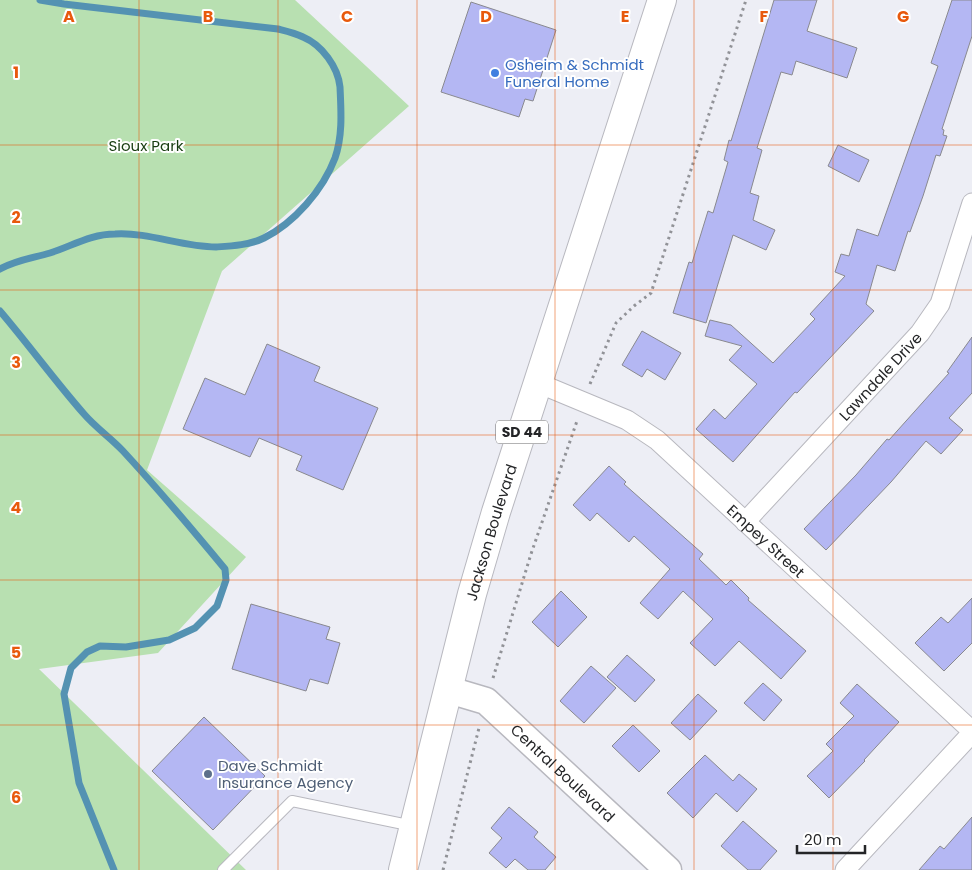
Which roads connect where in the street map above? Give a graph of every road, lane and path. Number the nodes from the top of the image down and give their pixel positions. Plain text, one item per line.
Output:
1 (662, 0) edge
2 (746, 0) edge
3 (972, 203) edge
4 (538, 383) junction
5 (584, 401) junction
6 (745, 522) junction
7 (449, 690) junction
8 (486, 701) junction
9 (972, 732) edge
10 (414, 826) junction
11 (223, 870) edge
12 (404, 870) edge
13 (443, 870) edge
14 (668, 870) edge
15 (845, 870) edge

1 - 4 main road, Jackson Boulevard / SD 44
2 - 5 path
3 - 6 street, Lawndale Drive
4 - 5 street, Empey Street
4 - 7 main road, Jackson Boulevard / SD 44
5 - 6 street, Empey Street
5 - 8 path
6 - 9 street, Empey Street
7 - 8 street, Central Boulevard
7 - 10 main road, Jackson Boulevard / SD 44
8 - 13 path
8 - 14 street, Central Boulevard
9 - 15 street
10 - 11 lane
10 - 12 main road, Jackson Boulevard / SD 44

